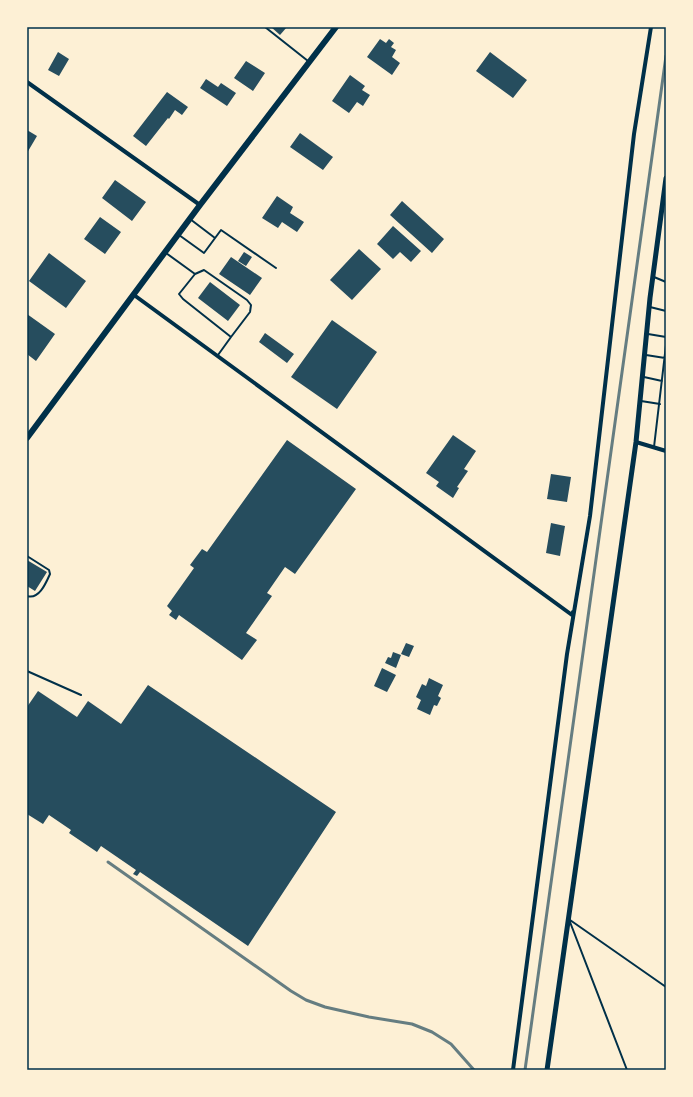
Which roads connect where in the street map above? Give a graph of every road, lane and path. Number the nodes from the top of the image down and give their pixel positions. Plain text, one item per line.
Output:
1 (265, 27) edge
2 (336, 27) edge
3 (651, 27) edge
4 (309, 62) junction
5 (27, 82) edge
6 (666, 178) edge
7 (200, 205) junction
8 (190, 219) junction
9 (178, 234) junction
10 (215, 238) junction
11 (165, 252) junction
12 (276, 268) dead end
13 (195, 274) junction
14 (653, 277) junction
15 (666, 282) edge
16 (134, 295) junction
17 (649, 307) junction
18 (666, 311) edge
19 (647, 333) junction
20 (231, 337) junction
21 (666, 337) edge
22 (666, 345) edge
23 (645, 354) junction
24 (217, 356) junction
25 (665, 358) junction
26 (643, 377) junction
27 (662, 381) junction
28 (640, 400) junction
29 (660, 404) junction
30 (27, 438) edge
31 (636, 442) junction
32 (654, 447) junction
33 (666, 451) edge
34 (27, 556) edge
35 (27, 596) edge
36 (574, 610) junction
37 (27, 671) edge
38 (81, 695) dead end
39 (569, 919) junction
40 (666, 987) edge
41 (513, 1070) edge
42 (548, 1070) edge
43 (627, 1070) edge

1 - 4 lane
2 - 4 main road
3 - 36 street
4 - 7 main road
5 - 7 street
6 - 14 street
7 - 8 main road
8 - 9 main road
8 - 10 lane
9 - 10 lane
9 - 11 main road
10 - 12 lane
11 - 13 lane
11 - 16 main road
13 - 20 lane
13 - 20 lane
14 - 15 lane
14 - 17 street
16 - 24 street
16 - 30 main road
17 - 18 lane
17 - 19 street
19 - 21 lane
19 - 23 street
20 - 24 lane
22 - 25 lane
23 - 25 lane
23 - 26 street
24 - 36 street
25 - 27 lane
26 - 27 lane
26 - 28 street
27 - 29 lane
28 - 29 lane
28 - 31 street
29 - 32 lane
31 - 32 street
31 - 39 street
32 - 33 street
34 - 35 lane
36 - 41 street
37 - 38 lane
39 - 40 lane
39 - 42 street
39 - 43 lane

